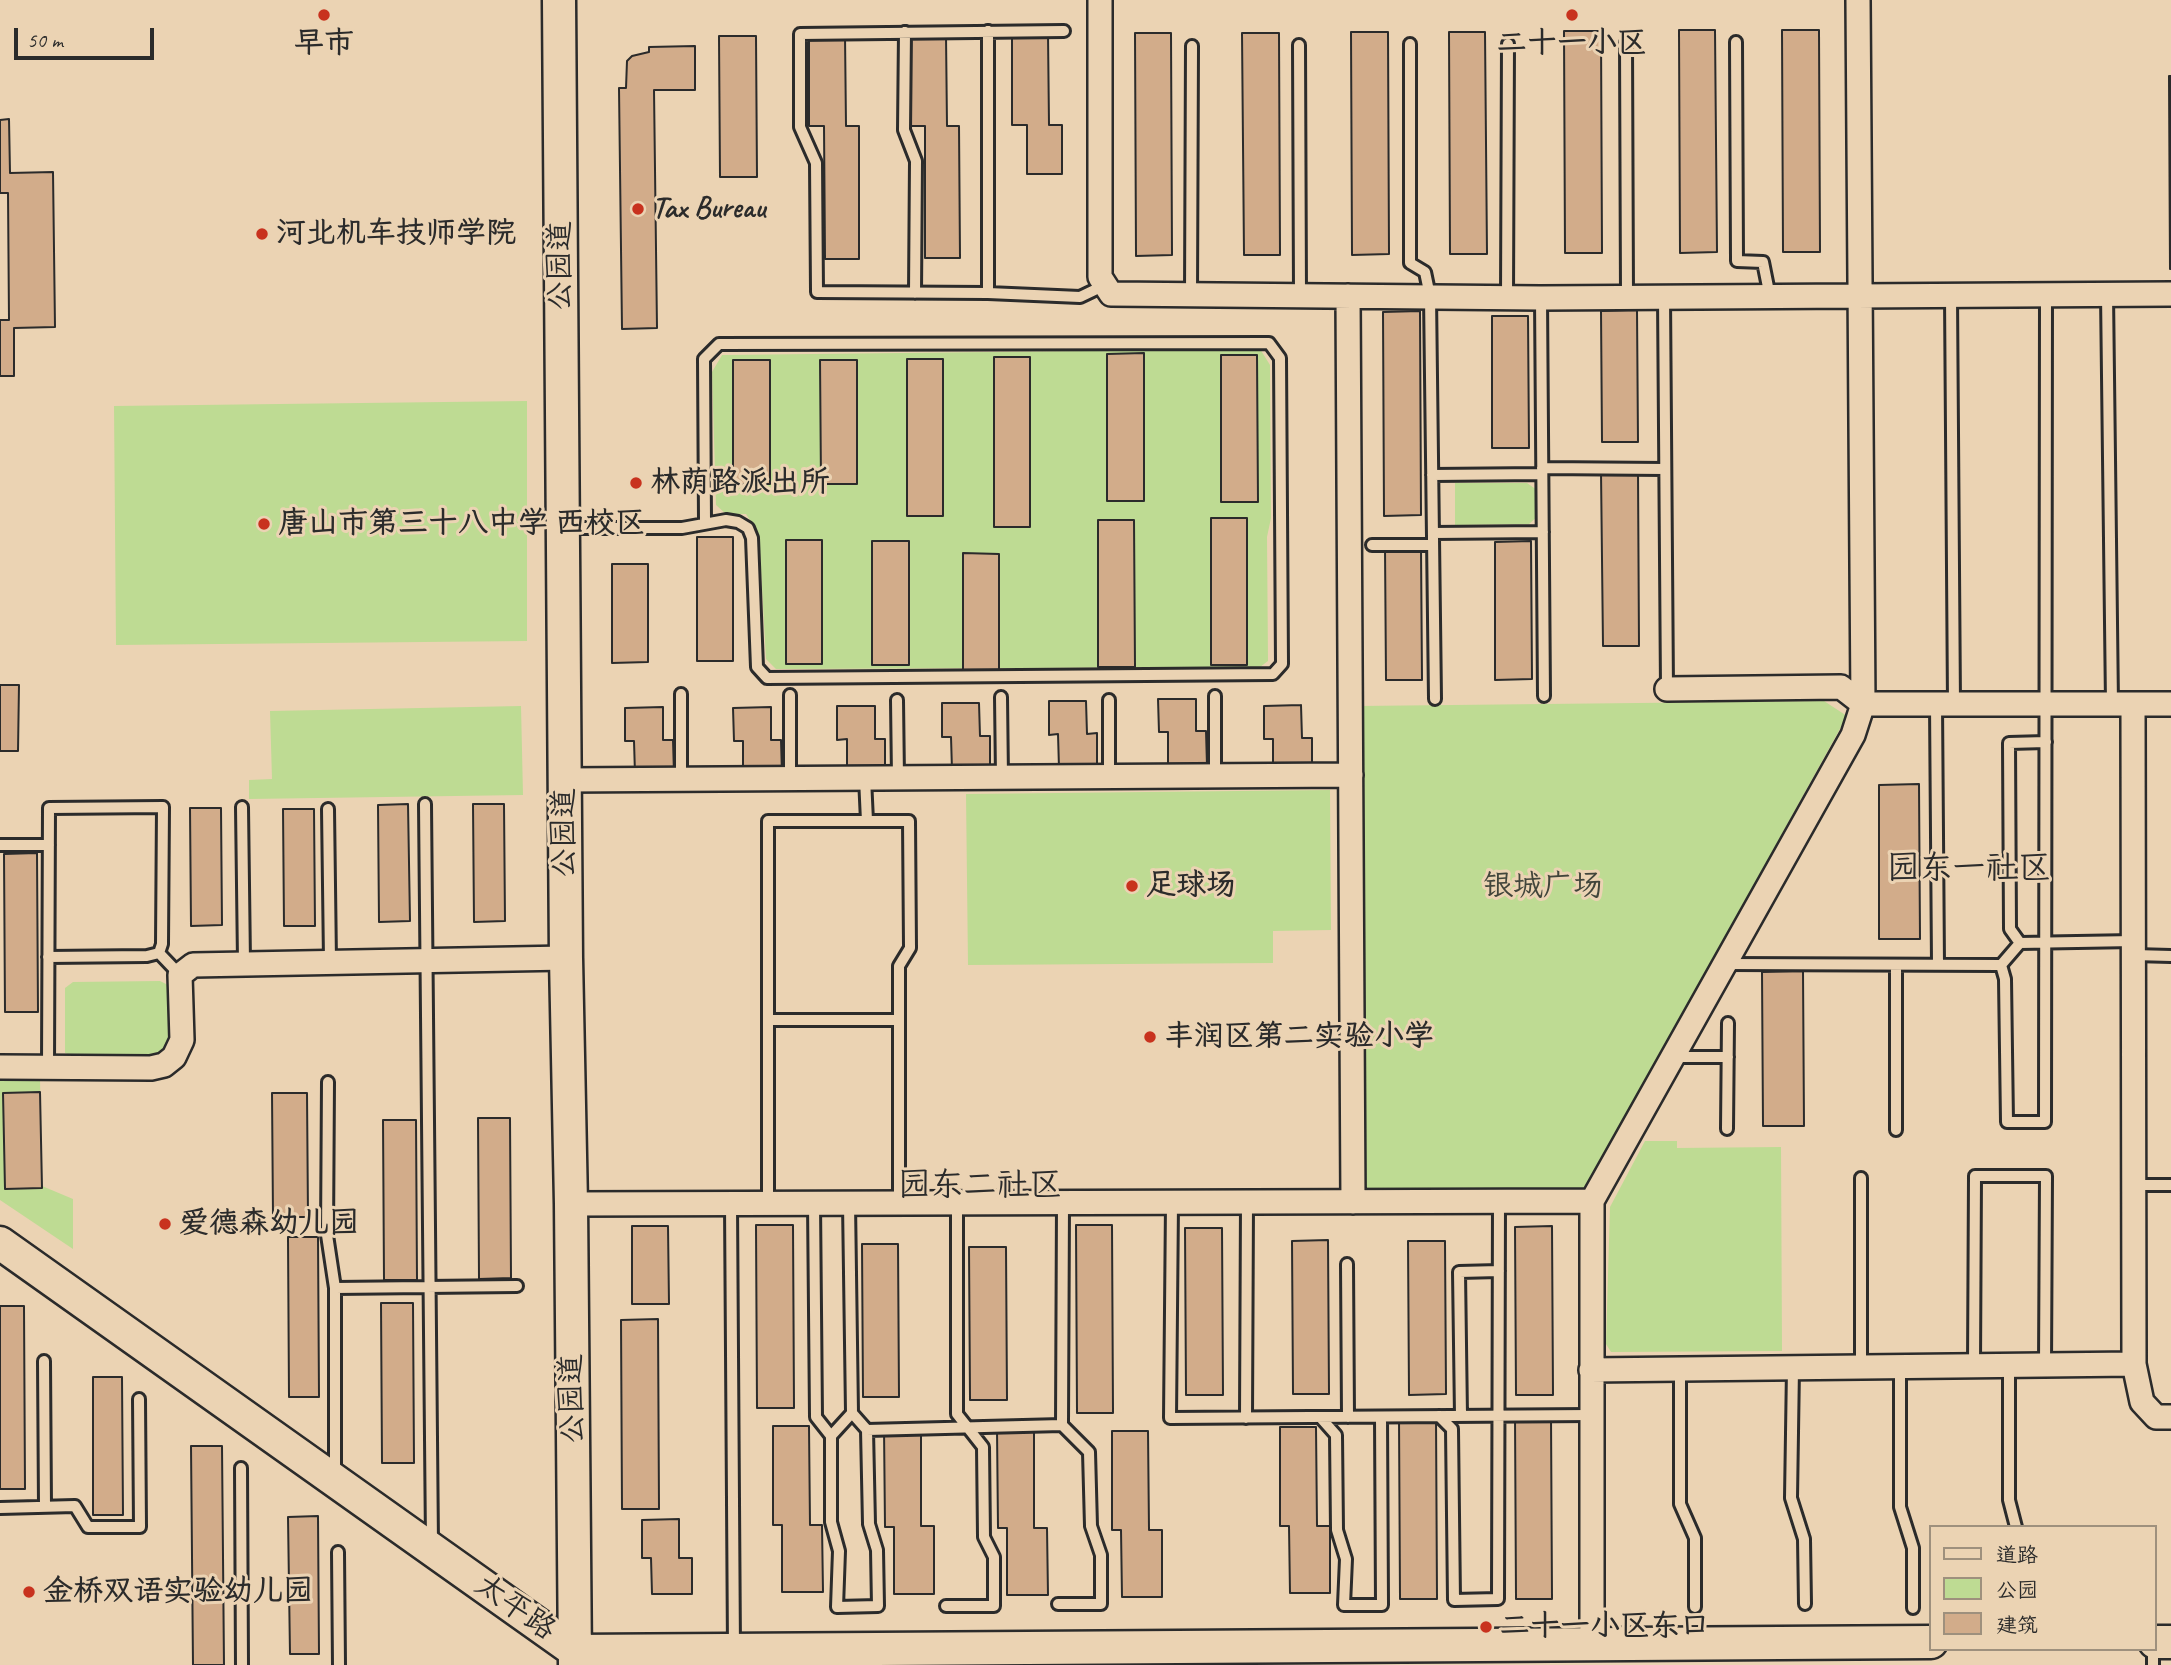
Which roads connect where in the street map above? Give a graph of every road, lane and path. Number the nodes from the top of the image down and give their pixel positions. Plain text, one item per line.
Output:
1 (559, 0) edge
2 (1100, 0) edge
3 (1858, 0) edge
4 (1064, 31) dead end
5 (905, 32) junction
6 (988, 32) junction
7 (1737, 42) dead end
8 (1626, 43) dead end
9 (1410, 44) dead end
10 (1508, 44) dead end
11 (1299, 45) dead end
12 (1192, 46) dead end
13 (1103, 286) junction
14 (915, 293) junction
15 (988, 293) junction
16 (2107, 294) junction
17 (2171, 294) edge
18 (1191, 295) junction
19 (1300, 295) junction
20 (2046, 295) junction
21 (1348, 296) junction
22 (1430, 296) junction
23 (1770, 296) junction
24 (1860, 296) junction
25 (1951, 296) junction
26 (1507, 297) junction
27 (1627, 297) junction
28 (1664, 297) junction
29 (1541, 298) junction
30 (1665, 469) junction
31 (1542, 471) junction
32 (1432, 475) junction
33 (705, 522) junction
34 (563, 528) junction
35 (1543, 532) junction
36 (1433, 539) junction
37 (1371, 545) dead end
38 (1667, 689) joint
39 (681, 694) dead end
40 (790, 695) dead end
41 (1215, 696) dead end
42 (1544, 696) dead end
43 (1001, 697) dead end
44 (1109, 699) dead end
45 (1435, 699) dead end
46 (897, 700) dead end
47 (1863, 704) junction
48 (1945, 704) junction
49 (2046, 704) junction
50 (2122, 704) junction
51 (2171, 704) edge
52 (2046, 742) junction
53 (1351, 775) junction
54 (1215, 776) junction
55 (1002, 777) junction
56 (1109, 777) junction
57 (790, 778) junction
58 (865, 778) junction
59 (898, 778) junction
60 (681, 779) junction
61 (565, 780) junction
62 (425, 804) dead end
63 (242, 807) dead end
64 (328, 809) dead end
65 (867, 821) junction
66 (0, 845) edge
67 (48, 845) junction
68 (2046, 942) junction
69 (2020, 943) junction
70 (2134, 948) junction
71 (159, 954) junction
72 (2171, 956) edge
73 (48, 957) junction
74 (566, 958) junction
75 (425, 960) junction
76 (330, 961) junction
77 (244, 962) junction
78 (1726, 964) junction
79 (1896, 965) junction
80 (1938, 965) junction
81 (2001, 965) junction
82 (180, 975) junction
83 (768, 1020) junction
84 (898, 1020) junction
85 (1728, 1023) dead end
86 (1673, 1057) junction
87 (1728, 1057) junction
88 (0, 1067) edge
89 (48, 1068) junction
90 (327, 1082) dead end
91 (1727, 1129) dead end
92 (1896, 1130) dead end
93 (1861, 1178) dead end
94 (2134, 1185) junction
95 (2171, 1185) edge
96 (1592, 1201) junction
97 (1171, 1202) junction
98 (1247, 1202) junction
99 (1353, 1202) junction
100 (1499, 1202) junction
101 (768, 1203) junction
102 (814, 1203) junction
103 (849, 1203) junction
104 (899, 1203) junction
105 (957, 1203) junction
106 (1063, 1203) junction
107 (571, 1204) junction
108 (731, 1204) junction
109 (0, 1243) edge
110 (1347, 1264) dead end
111 (1499, 1271) junction
112 (429, 1286) junction
113 (517, 1286) dead end
114 (335, 1288) junction
115 (44, 1362) dead end
116 (2134, 1364) junction
117 (2009, 1365) junction
118 (2045, 1365) junction
119 (1900, 1366) junction
120 (1974, 1366) junction
121 (1861, 1367) junction
122 (1793, 1368) junction
123 (1680, 1369) junction
124 (1591, 1370) junction
125 (139, 1399) dead end
126 (852, 1413) junction
127 (1591, 1415) junction
128 (1439, 1416) junction
129 (1461, 1416) junction
130 (1499, 1416) junction
131 (1320, 1417) junction
132 (1348, 1417) junction
133 (1381, 1417) junction
134 (2171, 1417) edge
135 (1246, 1418) junction
136 (1062, 1425) junction
137 (967, 1427) junction
138 (867, 1430) junction
139 (831, 1436) junction
140 (241, 1468) dead end
141 (335, 1480) junction
142 (45, 1507) junction
143 (0, 1508) edge
144 (2015, 1525) edge
145 (432, 1549) junction
146 (338, 1552) dead end
147 (1058, 1604) dead end
148 (1805, 1604) dead end
149 (946, 1606) dead end
150 (1695, 1608) dead end
151 (1913, 1608) dead end
152 (1930, 1642) edge
153 (1592, 1643) junction
154 (734, 1651) junction
155 (1675, 1654) edge
156 (1010, 1657) edge
157 (575, 1658) edge
158 (242, 1665) edge
159 (339, 1665) edge

1 - 34 street, 公园道
2 - 13 street
3 - 24 street
4 - 6 lane
5 - 6 lane
5 - 14 lane
5 - 14 lane
6 - 15 lane
7 - 23 lane
8 - 27 lane
9 - 22 lane
10 - 26 lane
11 - 19 lane
12 - 18 lane
13 - 15 lane
13 - 18 street
14 - 15 lane
16 - 17 street
16 - 20 street
16 - 50 lane
18 - 19 street
19 - 21 street
20 - 25 street
20 - 49 lane
21 - 22 street
21 - 53 street
22 - 26 street
22 - 32 lane
23 - 24 street
23 - 28 street
24 - 25 street
24 - 47 street
25 - 48 lane
26 - 29 street
27 - 28 street
27 - 29 street
28 - 30 lane
29 - 31 lane
30 - 31 lane
30 - 38 lane
31 - 32 lane
31 - 35 lane
32 - 36 lane
33 - 33 lane
33 - 34 lane
34 - 61 street, 公园道
35 - 36 lane
35 - 42 lane
36 - 37 lane
36 - 45 lane
38 - 47 street
39 - 60 lane
40 - 57 lane
41 - 54 lane
43 - 55 lane
44 - 56 lane
46 - 59 lane
47 - 48 street
47 - 78 street
48 - 49 street
48 - 80 lane
49 - 50 street
49 - 52 lane
50 - 51 street
50 - 70 street
52 - 68 lane
52 - 69 lane
53 - 54 street
53 - 99 street
54 - 56 street
55 - 56 street
55 - 59 street
57 - 58 street
57 - 60 street
58 - 59 street
58 - 65 lane
60 - 61 street
61 - 74 street, 公园道
62 - 75 lane
63 - 77 lane
64 - 76 lane
65 - 83 lane
65 - 84 lane
66 - 67 lane
67 - 71 lane
67 - 73 lane
68 - 69 lane
68 - 70 lane
68 - 81 lane
69 - 81 lane
70 - 72 lane
70 - 94 street
71 - 73 lane
71 - 82 lane
73 - 89 lane
74 - 75 street
74 - 107 street, 公园道
75 - 76 street
75 - 112 lane
76 - 77 street
77 - 82 street
78 - 79 lane
78 - 86 street
79 - 80 lane
79 - 92 lane
80 - 81 lane
82 - 89 street
83 - 84 lane
83 - 101 lane
84 - 104 lane
85 - 87 lane
86 - 87 lane
86 - 96 street
87 - 91 lane
88 - 89 street
90 - 114 lane
93 - 121 lane
94 - 95 lane
94 - 116 street
96 - 100 street
96 - 124 street
97 - 98 street
97 - 106 street
97 - 135 lane
98 - 99 street
98 - 135 lane
99 - 100 street
100 - 111 lane
101 - 102 street
101 - 108 street
102 - 103 street
102 - 139 lane
103 - 104 street
103 - 126 lane
104 - 105 street
105 - 106 street
105 - 137 lane
106 - 136 lane
107 - 108 street
107 - 157 street, 公园道
108 - 154 lane
109 - 141 street, 太平路
110 - 132 lane
111 - 129 lane
111 - 130 lane
112 - 113 lane
112 - 114 lane
112 - 145 lane
114 - 141 lane
115 - 142 lane
116 - 118 street
116 - 134 street
117 - 118 street
117 - 120 street
117 - 144 lane
118 - 120 lane
119 - 120 street
119 - 121 street
119 - 151 lane
121 - 122 street
122 - 123 street
122 - 148 lane
123 - 124 street
123 - 150 lane
124 - 127 street
125 - 142 lane
126 - 138 lane
126 - 139 lane
127 - 130 lane
127 - 153 street
128 - 129 lane
128 - 130 lane
128 - 133 lane
129 - 130 lane
131 - 132 lane
131 - 133 lane
131 - 135 lane
132 - 133 lane
136 - 137 lane
136 - 147 lane
137 - 138 lane
137 - 149 lane
138 - 139 lane
140 - 158 lane
141 - 145 street, 太平路
142 - 143 lane
145 - 157 street, 太平路
146 - 159 lane
152 - 155 street, 太平路
153 - 155 street, 太平路
153 - 156 street, 太平路
154 - 156 street, 太平路
154 - 157 street, 太平路

